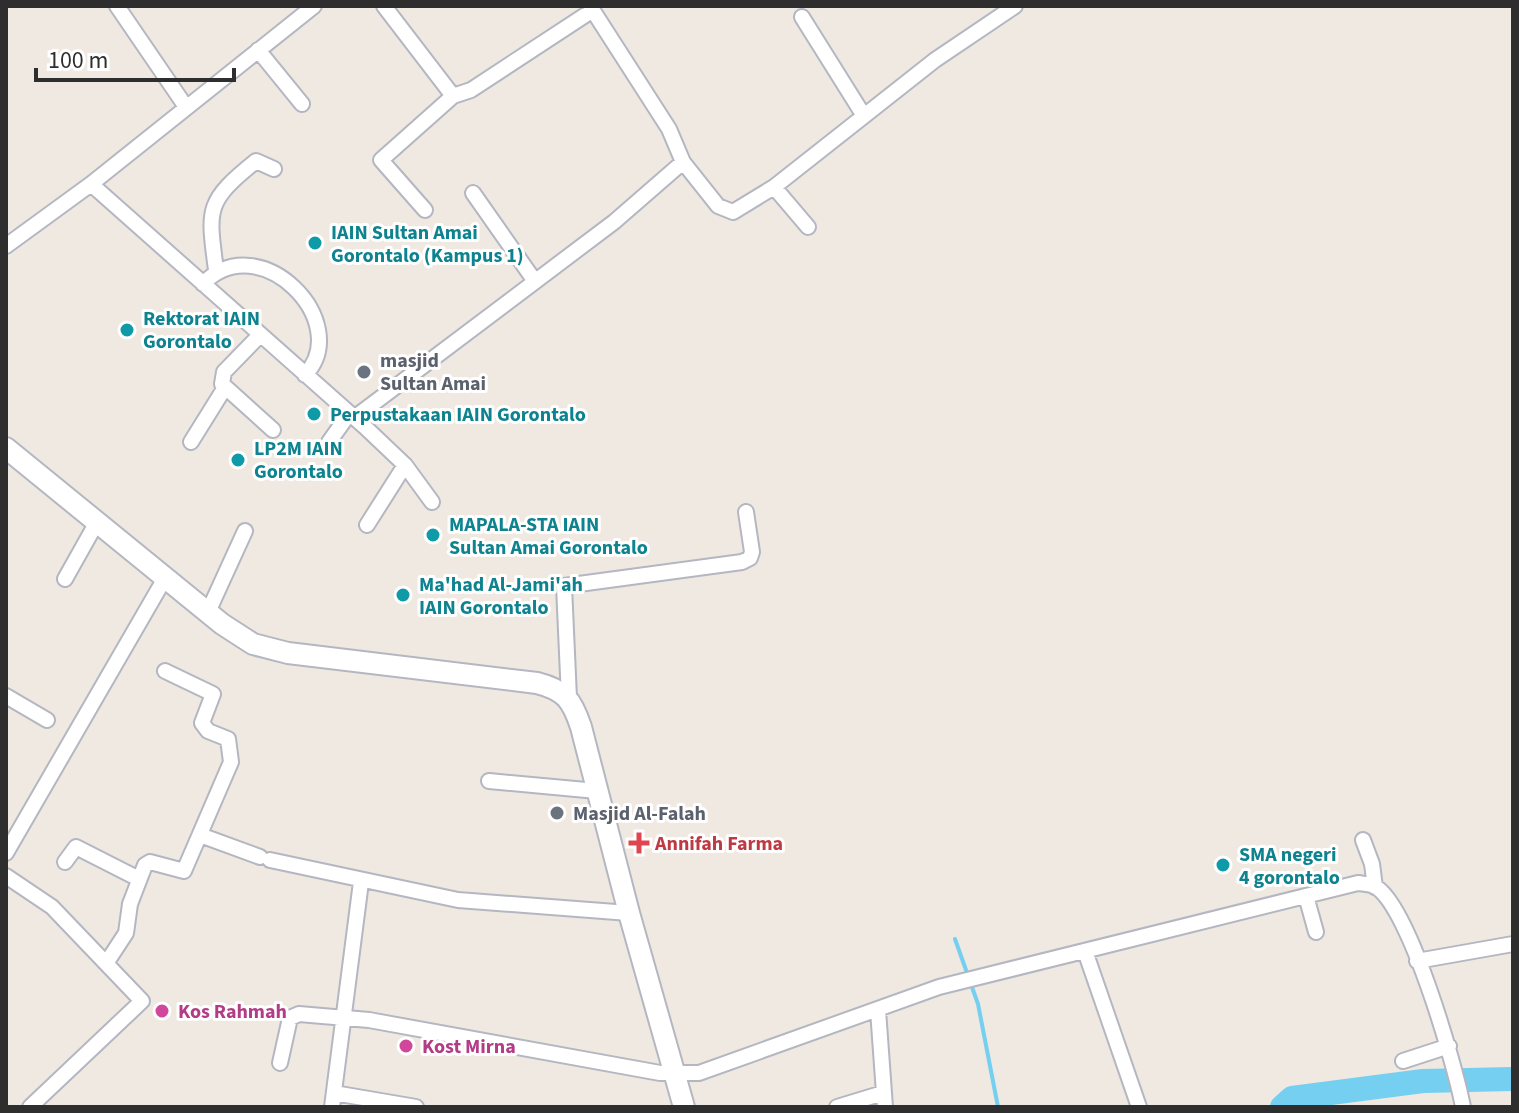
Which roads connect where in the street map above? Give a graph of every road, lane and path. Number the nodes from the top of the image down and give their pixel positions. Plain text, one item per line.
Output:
1 (117, 6) edge
2 (314, 6) edge
3 (384, 6) edge
4 (1015, 6) edge
5 (592, 8) edge
6 (802, 17) dead end
7 (258, 50) junction
8 (453, 96) junction
9 (302, 104) dead end
10 (186, 107) junction
11 (864, 116) junction
12 (683, 162) junction
13 (274, 169) dead end
14 (91, 184) junction
15 (774, 187) junction
16 (473, 193) dead end
17 (425, 210) dead end
18 (808, 227) dead end
19 (6, 246) edge
20 (216, 270) junction
21 (534, 280) junction
22 (203, 284) junction
23 (259, 336) junction
24 (305, 375) junction
25 (224, 389) junction
26 (352, 416) junction
27 (273, 430) dead end
28 (191, 442) dead end
29 (329, 442) dead end
30 (6, 448) edge
31 (405, 465) junction
32 (429, 498) dead end
33 (746, 512) dead end
34 (97, 522) junction
35 (367, 525) dead end
36 (245, 531) dead end
37 (165, 578) junction
38 (65, 579) dead end
39 (208, 612) junction
40 (165, 671) dead end
41 (6, 696) edge
42 (569, 698) junction
43 (47, 720) dead end
44 (489, 781) dead end
45 (597, 791) junction
46 (200, 835) junction
47 (1363, 840) dead end
48 (6, 853) edge
49 (65, 862) dead end
50 (6, 876) edge
51 (139, 879) junction
52 (361, 882) junction
53 (1375, 887) junction
54 (1306, 896) junction
55 (629, 913) junction
56 (1316, 932) dead end
57 (1513, 944) edge
58 (1085, 951) junction
59 (1417, 961) junction
60 (107, 962) junction
61 (878, 1010) junction
62 (345, 1019) junction
63 (1451, 1053) junction
64 (1403, 1061) dead end
65 (280, 1063) dead end
66 (676, 1073) junction
67 (333, 1100) edge
68 (884, 1100) edge
69 (30, 1107) edge
70 (416, 1107) edge
71 (684, 1107) edge
72 (837, 1107) edge
73 (1139, 1107) edge
74 (1463, 1107) edge

1 - 10 street
2 - 7 street
3 - 8 street
4 - 11 street
5 - 8 street
5 - 12 street
6 - 11 street
7 - 9 street
7 - 10 street
8 - 17 street
10 - 14 street
11 - 15 street
12 - 15 street
12 - 21 street
13 - 20 street
14 - 19 street
14 - 22 street
15 - 18 street
16 - 21 street
20 - 22 street
20 - 24 street
21 - 26 street
22 - 23 street
23 - 24 street
23 - 25 street
24 - 26 street
25 - 27 street
25 - 28 street
26 - 29 street
26 - 31 street
30 - 34 street
31 - 32 street
31 - 35 street
33 - 42 street
34 - 37 street
34 - 38 street
36 - 39 street
37 - 39 street
37 - 48 street
39 - 42 street
40 - 46 street
41 - 43 street
42 - 45 street
44 - 45 street
45 - 55 street
46 - 51 street
46 - 52 street
47 - 53 street
49 - 51 street
50 - 60 street
51 - 60 street
52 - 55 street
52 - 62 street
53 - 54 street
53 - 59 street
54 - 56 street
54 - 58 street
55 - 66 street
57 - 59 street
58 - 61 street
58 - 73 street
59 - 63 street
60 - 69 street
61 - 66 street
61 - 68 street
62 - 65 street
62 - 66 street
62 - 67 street
63 - 64 street
63 - 74 street
66 - 71 street
67 - 70 street
68 - 72 street

